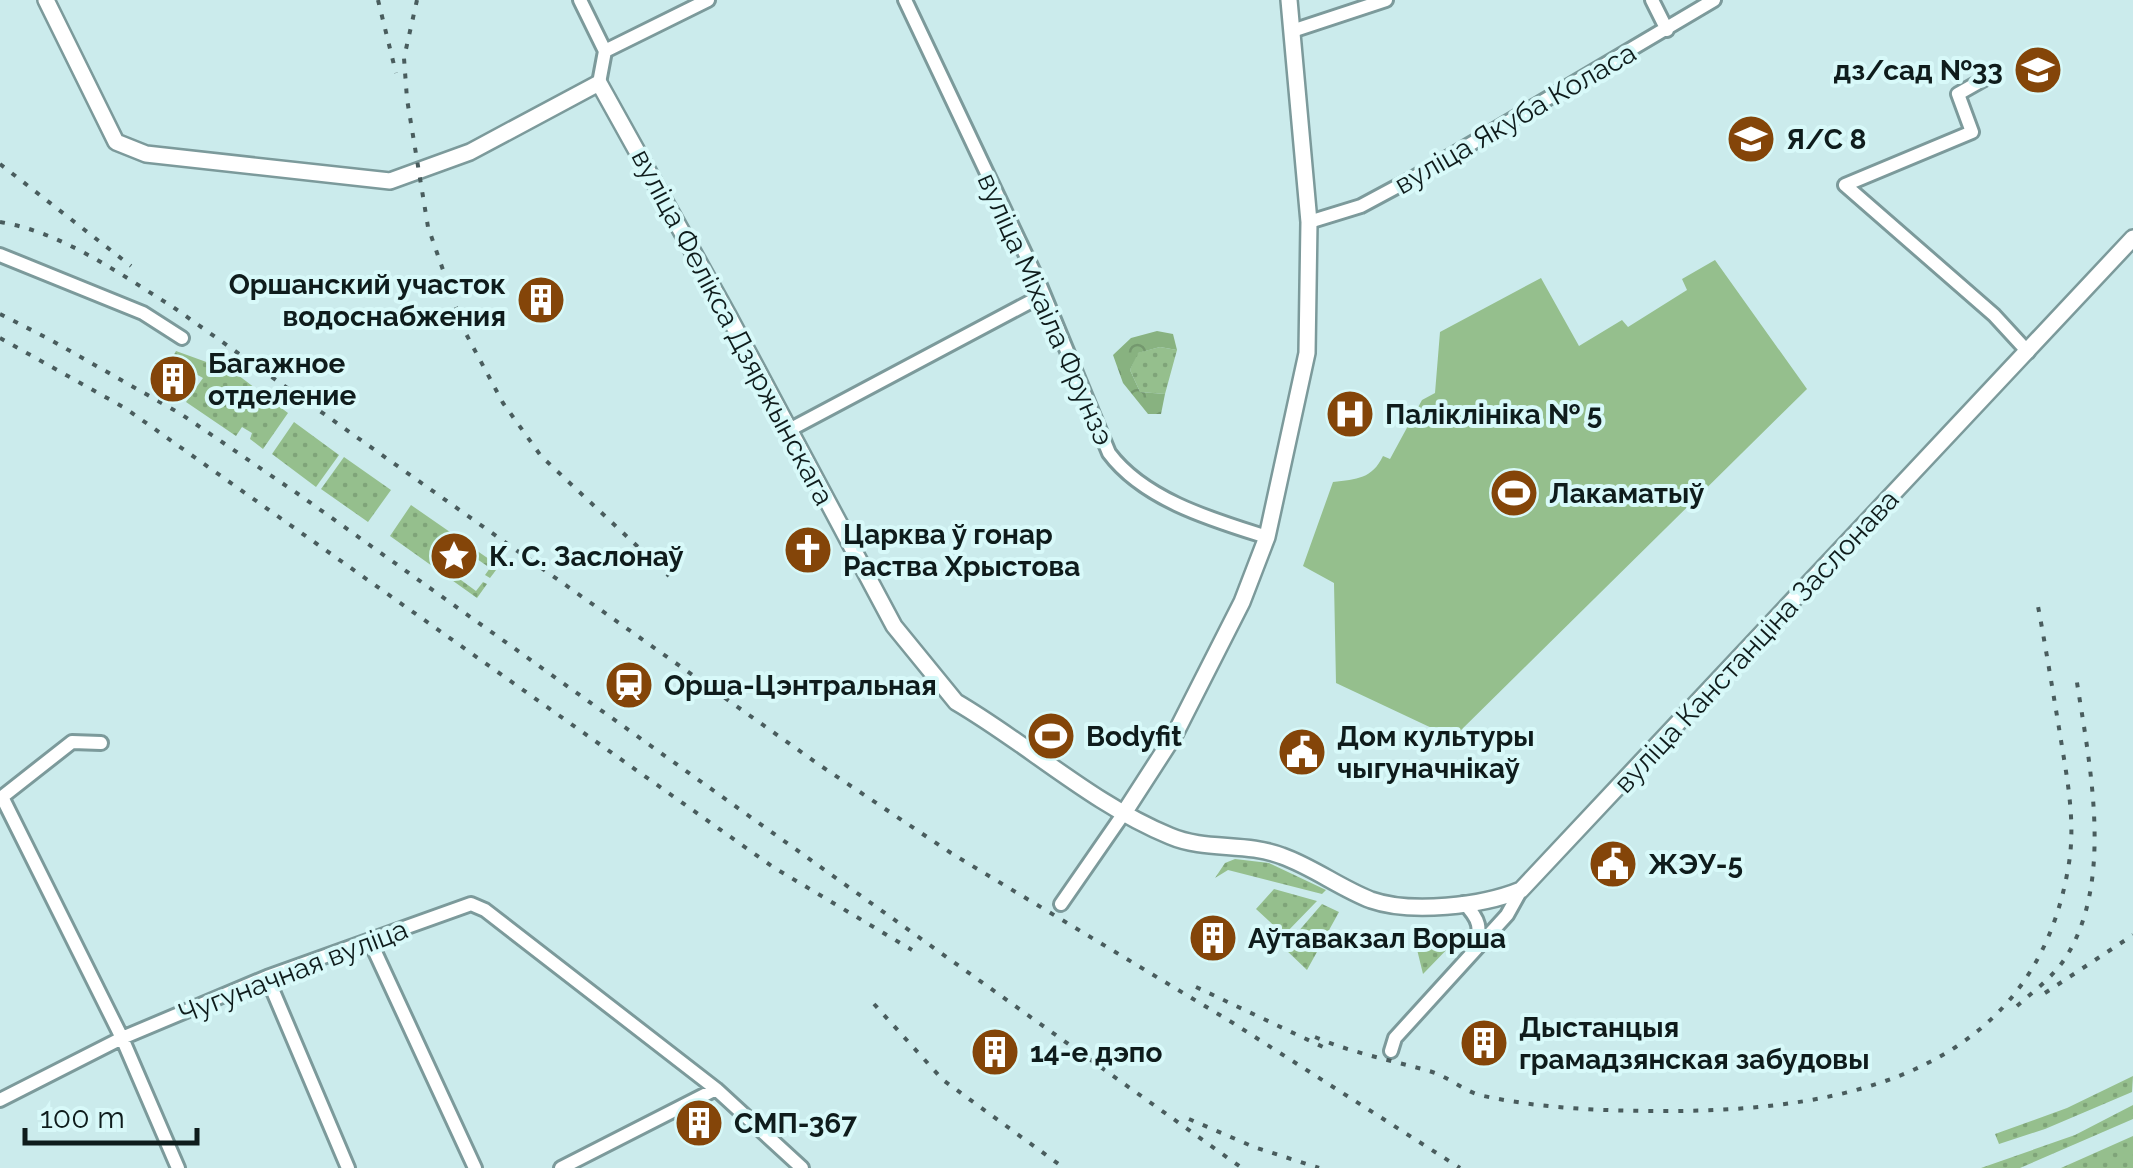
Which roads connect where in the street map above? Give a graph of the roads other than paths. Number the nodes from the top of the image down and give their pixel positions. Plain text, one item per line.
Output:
1 (46, 0) edge
2 (580, 0) edge
3 (708, 0) edge
4 (905, 0) edge
5 (1288, 0) edge
6 (1386, 0) edge
7 (1652, 0) edge
8 (1714, 0) edge
9 (1667, 30) junction
10 (1292, 32) junction
11 (605, 51) junction
12 (1996, 73) dead end
13 (600, 83) junction
14 (1309, 222) junction
15 (2133, 238) edge
16 (0, 255) edge
17 (1043, 294) junction
18 (182, 338) dead end
19 (2028, 352) junction
20 (788, 430) junction
21 (1267, 537) junction
22 (102, 743) dead end
23 (1124, 813) junction
24 (1521, 890) junction
25 (1061, 904) dead end
26 (1464, 904) junction
27 (370, 941) junction
28 (1472, 951) junction
29 (266, 977) junction
30 (122, 1038) junction
31 (1391, 1051) dead end
32 (716, 1089) junction
33 (2, 1094) edge
34 (582, 1163) edge
35 (178, 1168) edge
36 (348, 1168) edge
37 (475, 1168) edge
38 (562, 1168) edge
39 (802, 1168) edge

1 - 13 street
2 - 11 street
3 - 11 street
4 - 17 street, вуліца Міхаіла Фрунзэ
5 - 10 street
6 - 10 street
7 - 9 street
8 - 9 street, вуліца Якуба Коласа
9 - 14 street, вуліца Якуба Коласа
10 - 14 street
11 - 13 street
12 - 19 street
13 - 20 street, вуліца Фелікса Дзяржынскага
14 - 21 street
15 - 19 street, вуліца Канстанціна Заслонава
16 - 18 street
17 - 20 street
17 - 21 street, вуліца Міхаіла Фрунзэ
19 - 24 street, вуліца Канстанціна Заслонава
20 - 23 street, вуліца Фелікса Дзяржынскага
21 - 23 street
22 - 30 street
23 - 25 street
23 - 26 street, вуліца Фелікса Дзяржынскага
24 - 26 street, вуліца Фелікса Дзяржынскага
24 - 28 street, вуліца Канстанціна Заслонава
26 - 28 street
27 - 29 street, Чугуначная вуліца
27 - 32 street, Чугуначная вуліца
27 - 37 street
28 - 31 street, вуліца Канстанціна Заслонава
29 - 30 street, Чугуначная вуліца
29 - 36 street
30 - 33 street, Чугуначная вуліца
30 - 35 street
32 - 34 street
32 - 39 street
34 - 38 street

